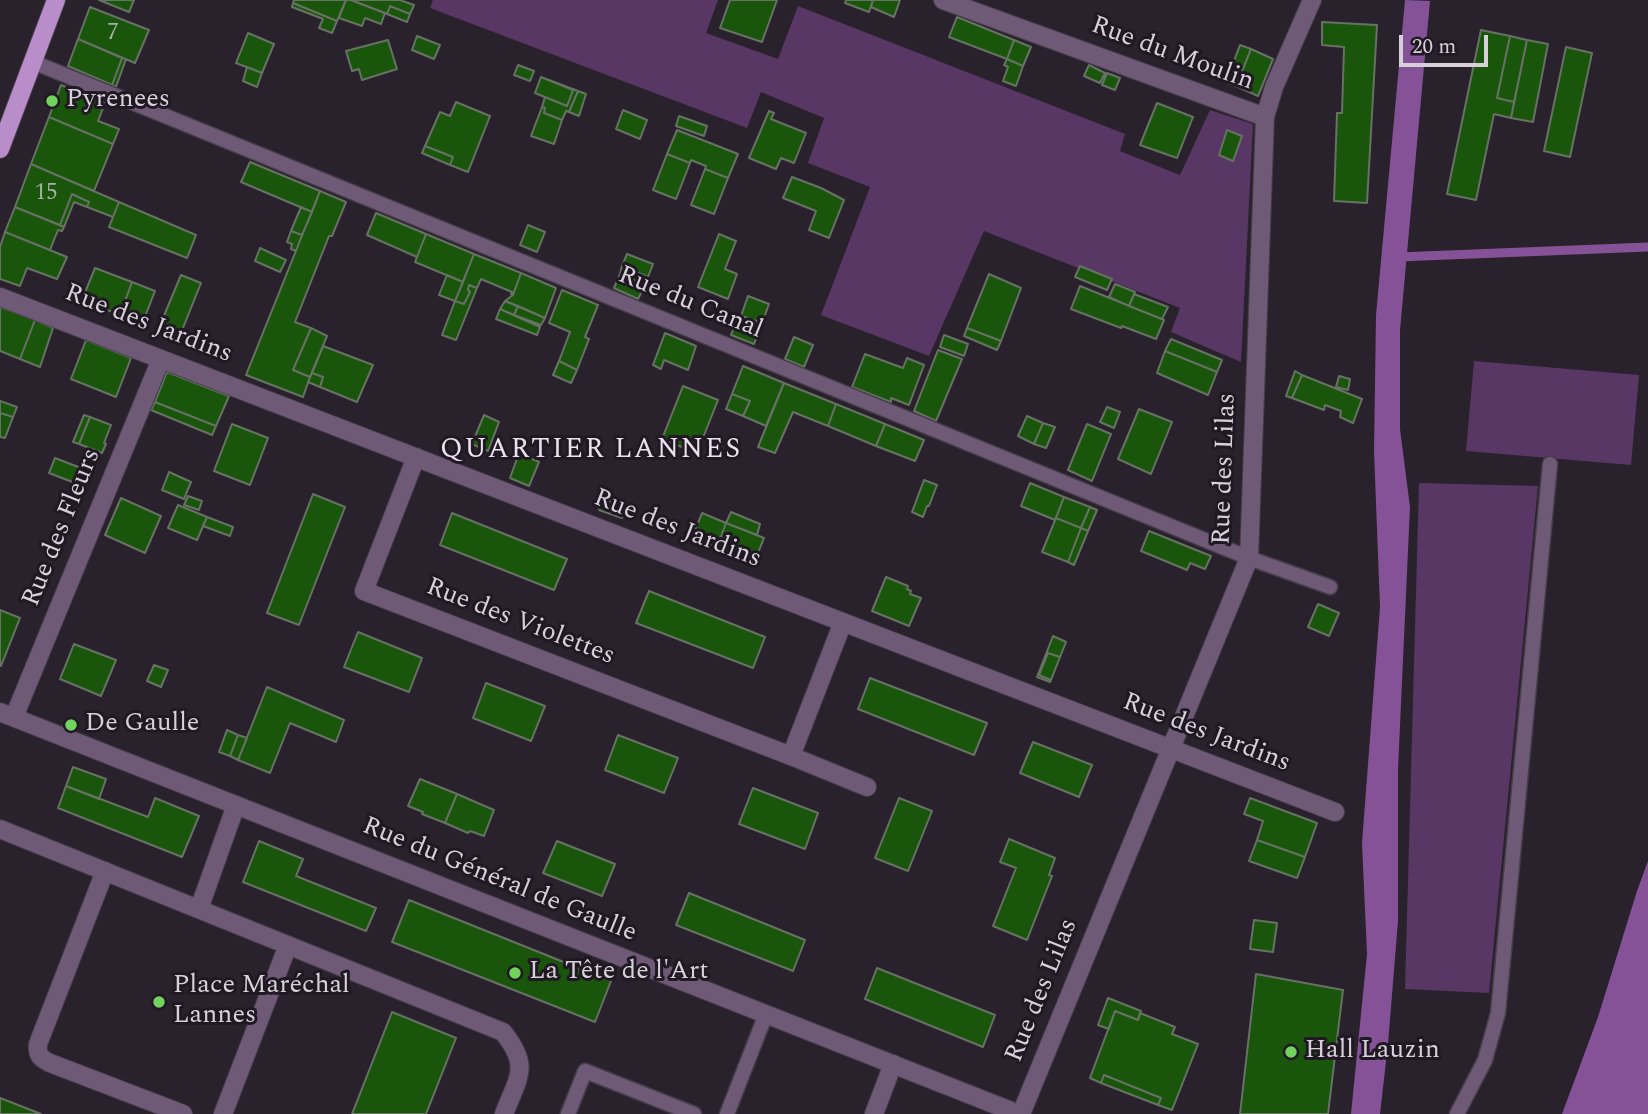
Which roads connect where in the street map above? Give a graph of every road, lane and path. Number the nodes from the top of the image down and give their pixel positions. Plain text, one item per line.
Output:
1 (56, 0) edge
2 (943, 0) edge
3 (1312, 0) edge
4 (33, 62) junction
5 (1265, 117) junction
6 (0, 149) edge
7 (0, 296) edge
8 (161, 359) junction
9 (416, 457) junction
10 (1550, 464) dead end
11 (1249, 558) junction
12 (1330, 587) dead end
13 (843, 622) junction
14 (7, 714) edge
15 (1171, 749) junction
16 (791, 756) junction
17 (867, 787) dead end
18 (236, 805) junction
19 (1335, 812) dead end
20 (0, 829) edge
21 (105, 872) junction
22 (199, 909) junction
23 (288, 945) junction
24 (766, 1014) junction
25 (893, 1064) junction
26 (183, 1114) edge
27 (223, 1114) edge
28 (503, 1114) edge
29 (568, 1114) edge
30 (694, 1114) edge
31 (727, 1114) edge
32 (874, 1114) edge
33 (1020, 1114) edge
34 (1457, 1114) edge

1 - 4 main road
2 - 5 street, Rue du Moulin
3 - 5 street, Rue des Lilas
4 - 6 main road
4 - 11 lane, Rue du Canal
5 - 11 street, Rue des Lilas
7 - 8 street, Rue des Jardins
8 - 9 street, Rue des Jardins
8 - 14 street, Rue des Fleurs
9 - 13 street, Rue des Jardins
9 - 16 street, Rue des Violettes
10 - 34 lane
11 - 12 lane, Rue du Canal
11 - 15 street, Rue des Lilas
13 - 15 street, Rue des Jardins
13 - 16 street
14 - 18 street, Rue du Général de Gaulle
15 - 19 street, Rue des Jardins
15 - 33 street, Rue des Lilas
16 - 17 street, Rue des Violettes
18 - 22 street
18 - 24 street, Rue du Général de Gaulle
20 - 21 street
21 - 22 street
21 - 26 street
22 - 23 street
23 - 27 street
23 - 28 street
24 - 25 street, Rue du Général de Gaulle
24 - 31 lane
25 - 32 street
25 - 33 street, Rue du Général de Gaulle
29 - 30 lane

